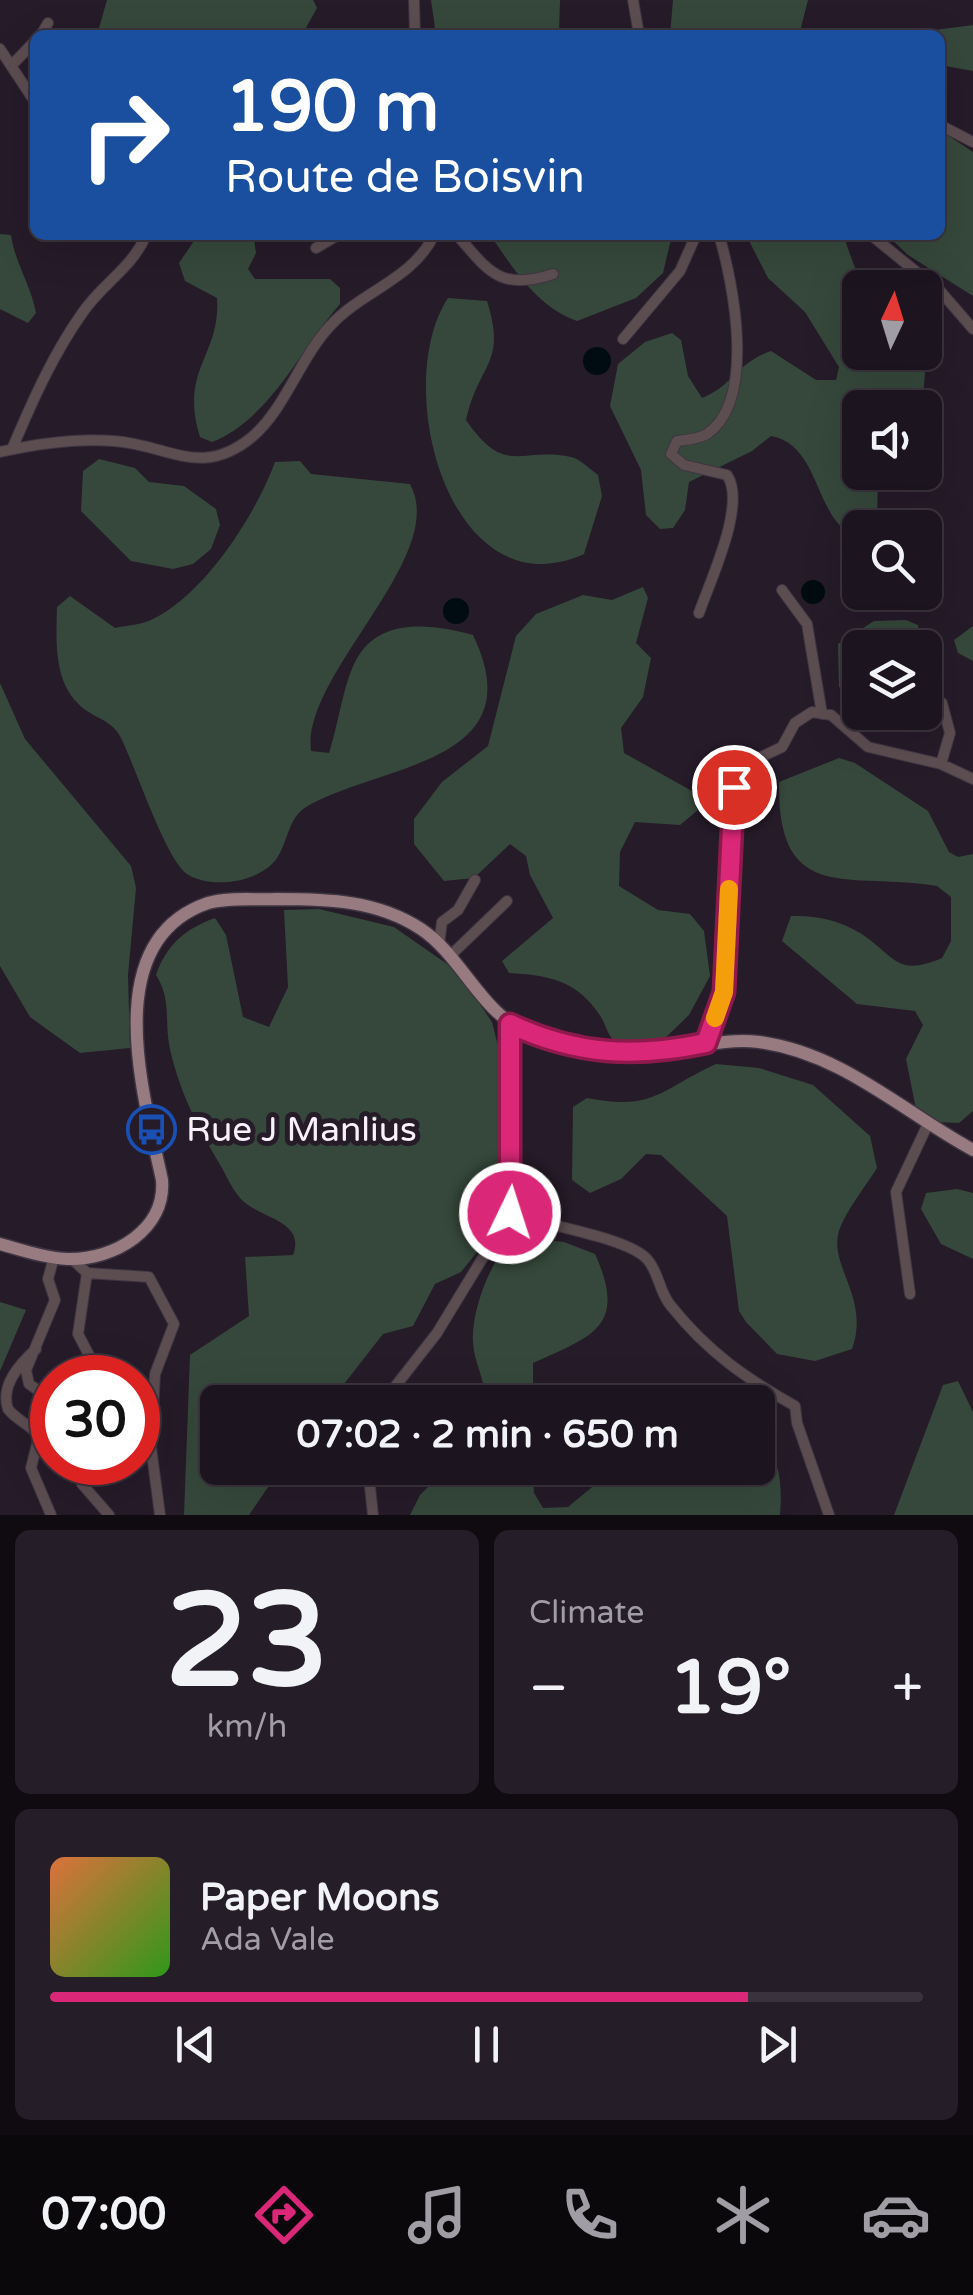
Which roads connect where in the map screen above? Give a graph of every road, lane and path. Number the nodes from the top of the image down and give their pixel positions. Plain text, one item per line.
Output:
1 (414, 0) edge
2 (634, 0) edge
3 (48, 24) dead end
4 (44, 30) edge
5 (416, 30) edge
6 (638, 30) edge
7 (30, 46) edge
8 (0, 49) edge
9 (10, 66) junction
10 (30, 95) edge
11 (945, 128) edge
12 (973, 142) edge
13 (143, 240) edge
14 (330, 240) edge
15 (430, 240) edge
16 (461, 240) edge
17 (694, 240) edge
18 (720, 240) edge
19 (877, 240) edge
20 (316, 248) dead end
21 (553, 274) dead end
22 (973, 329) edge
23 (623, 339) dead end
24 (6, 450) edge
25 (782, 590) dead end
26 (699, 612) dead end
27 (942, 703) dead end
28 (822, 714) junction
29 (942, 764) junction
30 (973, 779) edge
31 (475, 880) dead end
32 (507, 902) dead end
33 (439, 944) junction
34 (451, 955) junction
35 (510, 1024) junction
36 (706, 1043) junction
37 (927, 1126) junction
38 (973, 1150) edge
39 (510, 1213) junction
40 (0, 1244) edge
41 (54, 1257) junction
42 (72, 1259) junction
43 (87, 1272) junction
44 (910, 1294) dead end
45 (36, 1349) junction
46 (34, 1355) edge
47 (89, 1355) edge
48 (396, 1385) edge
49 (83, 1485) edge
50 (370, 1485) edge
51 (51, 1515) edge
52 (109, 1515) edge
53 (160, 1515) edge
54 (373, 1515) edge
55 (830, 1515) edge

1 - 5 street
2 - 6 street
3 - 4 street
7 - 9 street
8 - 9 street
9 - 10 street
11 - 12 street
13 - 24 street
14 - 20 street
15 - 24 street
16 - 21 street
17 - 23 street
18 - 26 street
19 - 22 street
25 - 28 street
27 - 29 street
28 - 29 street
28 - 36 street
29 - 30 street
31 - 33 street
32 - 34 street
33 - 34 main road
33 - 42 main road
34 - 35 main road
35 - 36 main road
35 - 39 street
36 - 37 main road
37 - 38 main road
37 - 44 street
39 - 48 street
39 - 55 street
40 - 41 main road
41 - 42 main road
41 - 45 street
42 - 43 street
43 - 47 street
43 - 53 street
45 - 46 street
45 - 51 street
49 - 52 street
50 - 54 street

